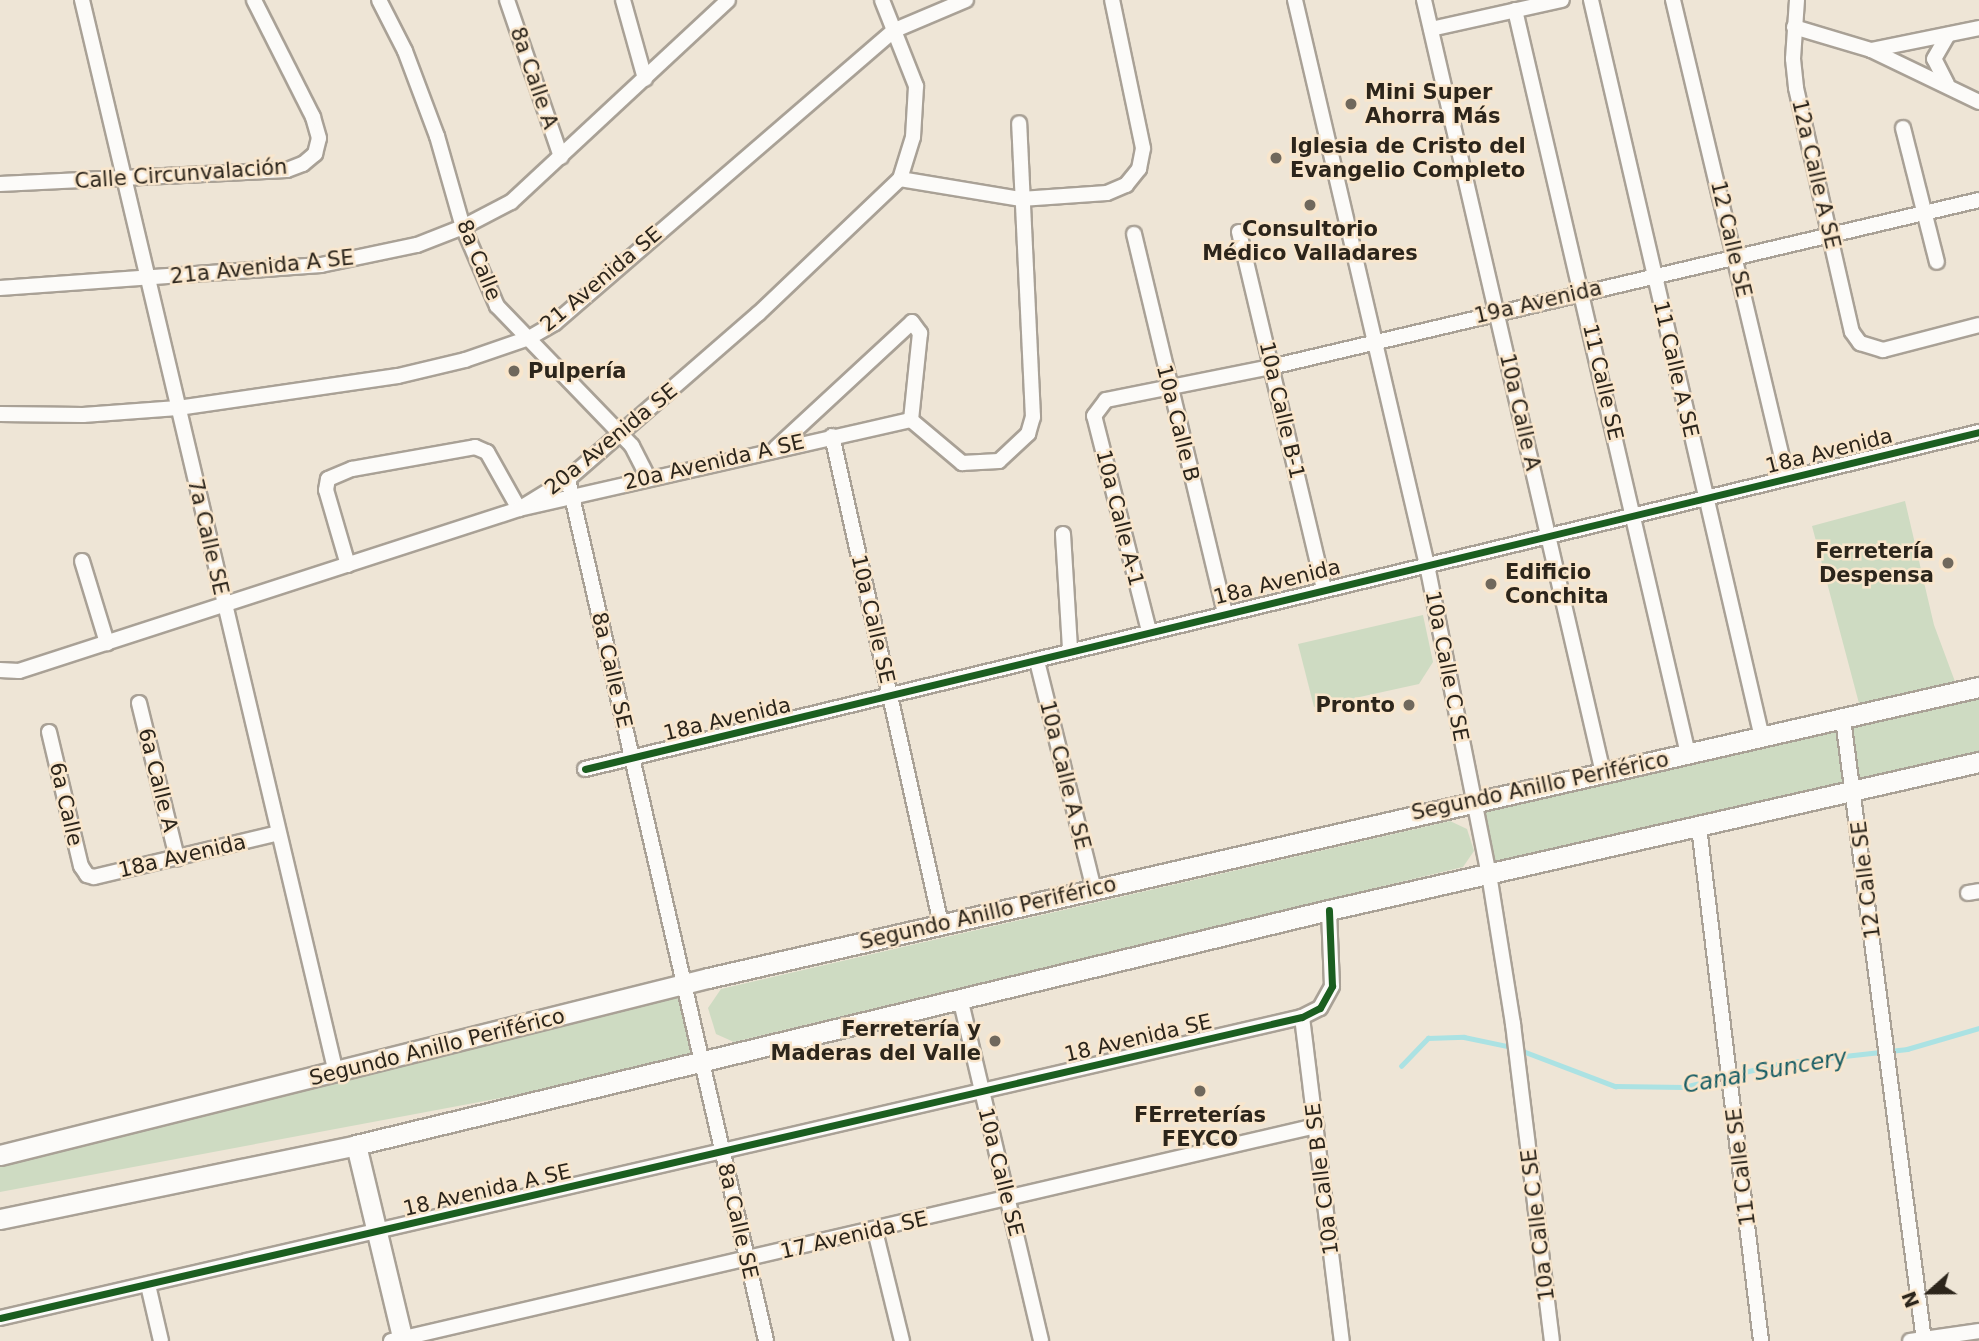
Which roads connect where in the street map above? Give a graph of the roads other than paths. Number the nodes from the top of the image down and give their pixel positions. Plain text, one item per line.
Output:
1 (82, 0) edge
2 (254, 0) edge
3 (379, 0) edge
4 (507, 0) edge
5 (623, 0) edge
6 (729, 0) edge
7 (882, 0) edge
8 (966, 0) edge
9 (1112, 0) edge
10 (1295, 0) edge
11 (1424, 0) edge
12 (1562, 0) edge
13 (1591, 0) edge
14 (1673, 0) edge
15 (1797, 0) edge
16 (1515, 10) junction
17 (1794, 27) junction
18 (1431, 29) junction
19 (1979, 29) edge
20 (895, 30) junction
21 (1948, 35) junction
22 (1871, 50) junction
23 (645, 79) junction
24 (1948, 85) junction
25 (1979, 102) edge
26 (1018, 123) dead end
27 (1903, 128) dead end
28 (561, 157) junction
29 (900, 179) junction
30 (124, 180) junction
31 (0, 184) edge
32 (1021, 199) junction
33 (1979, 200) edge
34 (1925, 213) junction
35 (463, 227) junction
36 (1239, 232) dead end
37 (1134, 234) dead end
38 (1830, 235) junction
39 (1735, 257) junction
40 (1937, 262) dead end
41 (1653, 275) junction
42 (145, 279) junction
43 (0, 288) edge
44 (1582, 292) junction
45 (1497, 311) junction
46 (1979, 325) edge
47 (529, 338) junction
48 (1374, 341) junction
49 (1271, 367) junction
50 (1169, 387) junction
51 (1099, 406) joint
52 (178, 408) junction
53 (0, 414) edge
54 (911, 420) junction
55 (1979, 432) edge
56 (621, 436) junction
57 (832, 436) junction
58 (774, 449) junction
59 (648, 477) junction
60 (1787, 478) junction
61 (568, 479) junction
62 (572, 495) junction
63 (1706, 499) junction
64 (519, 509) junction
65 (1634, 515) junction
66 (1063, 534) dead end
67 (1550, 538) junction
68 (82, 561) dead end
69 (348, 565) junction
70 (1427, 565) junction
71 (1324, 587) junction
72 (223, 606) junction
73 (1225, 612) junction
74 (1149, 631) junction
75 (107, 643) junction
76 (1070, 650) junction
77 (1037, 661) junction
78 (0, 670) edge
79 (1979, 687) edge
80 (890, 698) junction
81 (139, 703) dead end
82 (1843, 719) junction
83 (49, 732) dead end
84 (1762, 738) junction
85 (1688, 754) junction
86 (632, 759) junction
87 (1979, 762) edge
88 (585, 769) dead end
89 (1603, 773) junction
90 (1856, 790) junction
91 (1475, 801) junction
92 (1699, 827) junction
93 (278, 833) junction
94 (177, 858) junction
95 (1489, 874) junction
96 (87, 875) joint
97 (1094, 889) junction
98 (1329, 910) junction
99 (941, 924) junction
100 (684, 985) junction
101 (961, 1002) junction
102 (1302, 1017) junction
103 (701, 1061) junction
104 (336, 1073) junction
105 (982, 1092) junction
106 (1315, 1126) junction
107 (356, 1145) junction
108 (723, 1154) junction
109 (0, 1155) edge
110 (1009, 1199) junction
111 (0, 1219) edge
112 (875, 1231) junction
113 (377, 1233) junction
114 (747, 1259) junction
115 (148, 1285) junction
116 (0, 1318) edge
117 (1979, 1331) edge
118 (399, 1340) edge
119 (1919, 1340) edge
120 (161, 1341) edge
121 (766, 1341) edge
122 (902, 1341) edge
123 (1041, 1341) edge
124 (1342, 1341) edge
125 (1552, 1341) edge
126 (1761, 1341) edge

1 - 30 street, 7a Calle SE
2 - 30 street, Calle Circunvalación
3 - 35 street, 8a Calle
4 - 28 street, 8a Calle A
5 - 23 street
6 - 23 street, 21a Avenida A SE
7 - 20 street
8 - 20 street, 21 Avenida SE
9 - 32 street
10 - 48 street, 10a Calle C SE
11 - 18 street, 10a Calle A
12 - 16 street
13 - 41 street, 11 Calle A SE
14 - 39 street, 12 Calle SE
15 - 17 street, 12a Calle A SE
16 - 18 street
16 - 44 street, 11 Calle SE
17 - 22 street
17 - 38 street, 12a Calle A SE
18 - 45 street, 10a Calle A
19 - 21 street
20 - 29 street
20 - 47 street, 21 Avenida SE
21 - 22 street
21 - 24 street
22 - 24 street
23 - 28 street, 21a Avenida A SE
24 - 25 street
26 - 32 street
27 - 34 street
28 - 35 street, 21a Avenida A SE
29 - 32 street
29 - 56 street, 20a Avenida SE
30 - 31 street, Calle Circunvalación
30 - 42 street, 7a Calle SE
32 - 54 street
33 - 34 street, 19a Avenida
34 - 38 street, 19a Avenida
34 - 40 street
35 - 42 street, 21a Avenida A SE
35 - 47 street, 8a Calle
36 - 49 street, 10a Calle B-1
37 - 50 street, 10a Calle B
38 - 39 street, 19a Avenida
38 - 46 street, 12a Calle A SE
39 - 41 street, 19a Avenida
39 - 60 street, 12 Calle SE
41 - 44 street, 19a Avenida
41 - 63 street, 11 Calle A SE
42 - 43 street, 21a Avenida A SE
42 - 52 street, 7a Calle SE
44 - 45 street, 19a Avenida
44 - 65 street, 11 Calle SE
45 - 48 street, 19a Avenida
45 - 67 street, 10a Calle A
47 - 52 street, 21 Avenida SE
47 - 56 street, 8a Calle
48 - 49 street, 19a Avenida
48 - 70 street, 10a Calle C SE
49 - 50 street, 19a Avenida
49 - 71 street, 10a Calle B-1
50 - 51 street, 19a Avenida
50 - 73 street, 10a Calle B
51 - 74 street, 10a Calle A-1
52 - 53 street, 21 Avenida SE
52 - 72 street, 7a Calle SE
54 - 57 street, 20a Avenida A SE
54 - 58 street
55 - 60 street, 18a Avenida
56 - 59 street, 8a Calle
56 - 61 street, 20a Avenida SE
57 - 58 street, 20a Avenida A SE
57 - 80 street, 10a Calle SE
58 - 59 street, 20a Avenida A SE
59 - 62 street, 20a Avenida A SE
60 - 63 street, 18a Avenida
61 - 62 street, 8a Calle SE
61 - 64 street, 20a Avenida SE
62 - 64 street, 20a Avenida A SE
62 - 86 street, 8a Calle SE
63 - 65 street, 18a Avenida
63 - 84 street, 11 Calle A SE
64 - 69 street, 20a Avenida SE
64 - 69 street
65 - 67 street, 18a Avenida
65 - 85 street, 11 Calle SE
66 - 76 street
67 - 70 street, 18a Avenida
67 - 89 street, 10a Calle A
68 - 75 street
69 - 72 street, 20a Avenida SE
70 - 71 street, 18a Avenida
70 - 91 street, 10a Calle C SE
71 - 73 street, 18a Avenida
72 - 75 street, 20a Avenida SE
72 - 93 street, 7a Calle SE
73 - 74 street, 18a Avenida
74 - 76 street, 18a Avenida
75 - 78 street, 20a Avenida SE
76 - 77 street, 18a Avenida
77 - 80 street, 18a Avenida
77 - 97 street, 10a Calle A SE
79 - 82 main road, Segundo Anillo Periférico
80 - 86 street, 18a Avenida
80 - 99 street, 10a Calle SE
81 - 94 street, 6a Calle A
82 - 84 main road, Segundo Anillo Periférico
82 - 90 street, 12 Calle SE
83 - 96 street, 6a Calle
84 - 85 main road, Segundo Anillo Periférico
85 - 89 main road, Segundo Anillo Periférico
86 - 88 street, 18a Avenida
86 - 100 street, 8a Calle SE
87 - 90 main road
89 - 91 main road, Segundo Anillo Periférico
90 - 92 main road
90 - 119 street, 12 Calle SE
91 - 95 street, 10a Calle C SE
91 - 97 main road, Segundo Anillo Periférico
92 - 95 main road
92 - 126 street, 11 Calle SE
93 - 94 street, 18a Avenida
93 - 104 street, 7a Calle SE
94 - 96 street, 18a Avenida
95 - 98 main road
95 - 125 street, 10a Calle C SE
97 - 99 main road, Segundo Anillo Periférico
98 - 101 main road
98 - 102 street
99 - 100 main road, Segundo Anillo Periférico
100 - 103 street, 8a Calle SE
100 - 104 main road, Segundo Anillo Periférico
101 - 103 main road
101 - 105 street, 10a Calle SE
102 - 105 street, 18 Avenida SE
102 - 106 street, 10a Calle B SE
103 - 107 main road
103 - 108 street, 8a Calle SE
104 - 109 main road, Segundo Anillo Periférico
105 - 108 street, 18 Avenida A SE
105 - 110 street, 10a Calle SE
106 - 110 street, 17 Avenida SE
106 - 124 street, 10a Calle B SE
107 - 111 main road
107 - 113 main road
108 - 113 street, 18 Avenida A SE
108 - 114 street, 8a Calle SE
110 - 112 street, 17 Avenida SE
110 - 123 street, 10a Calle SE
112 - 114 street, 17 Avenida SE
112 - 122 street
113 - 115 street, 18 Avenida A SE
113 - 118 main road
114 - 118 street, 17 Avenida SE
114 - 121 street, 8a Calle SE
115 - 116 street, 18 Avenida A SE
115 - 120 street
117 - 119 street

